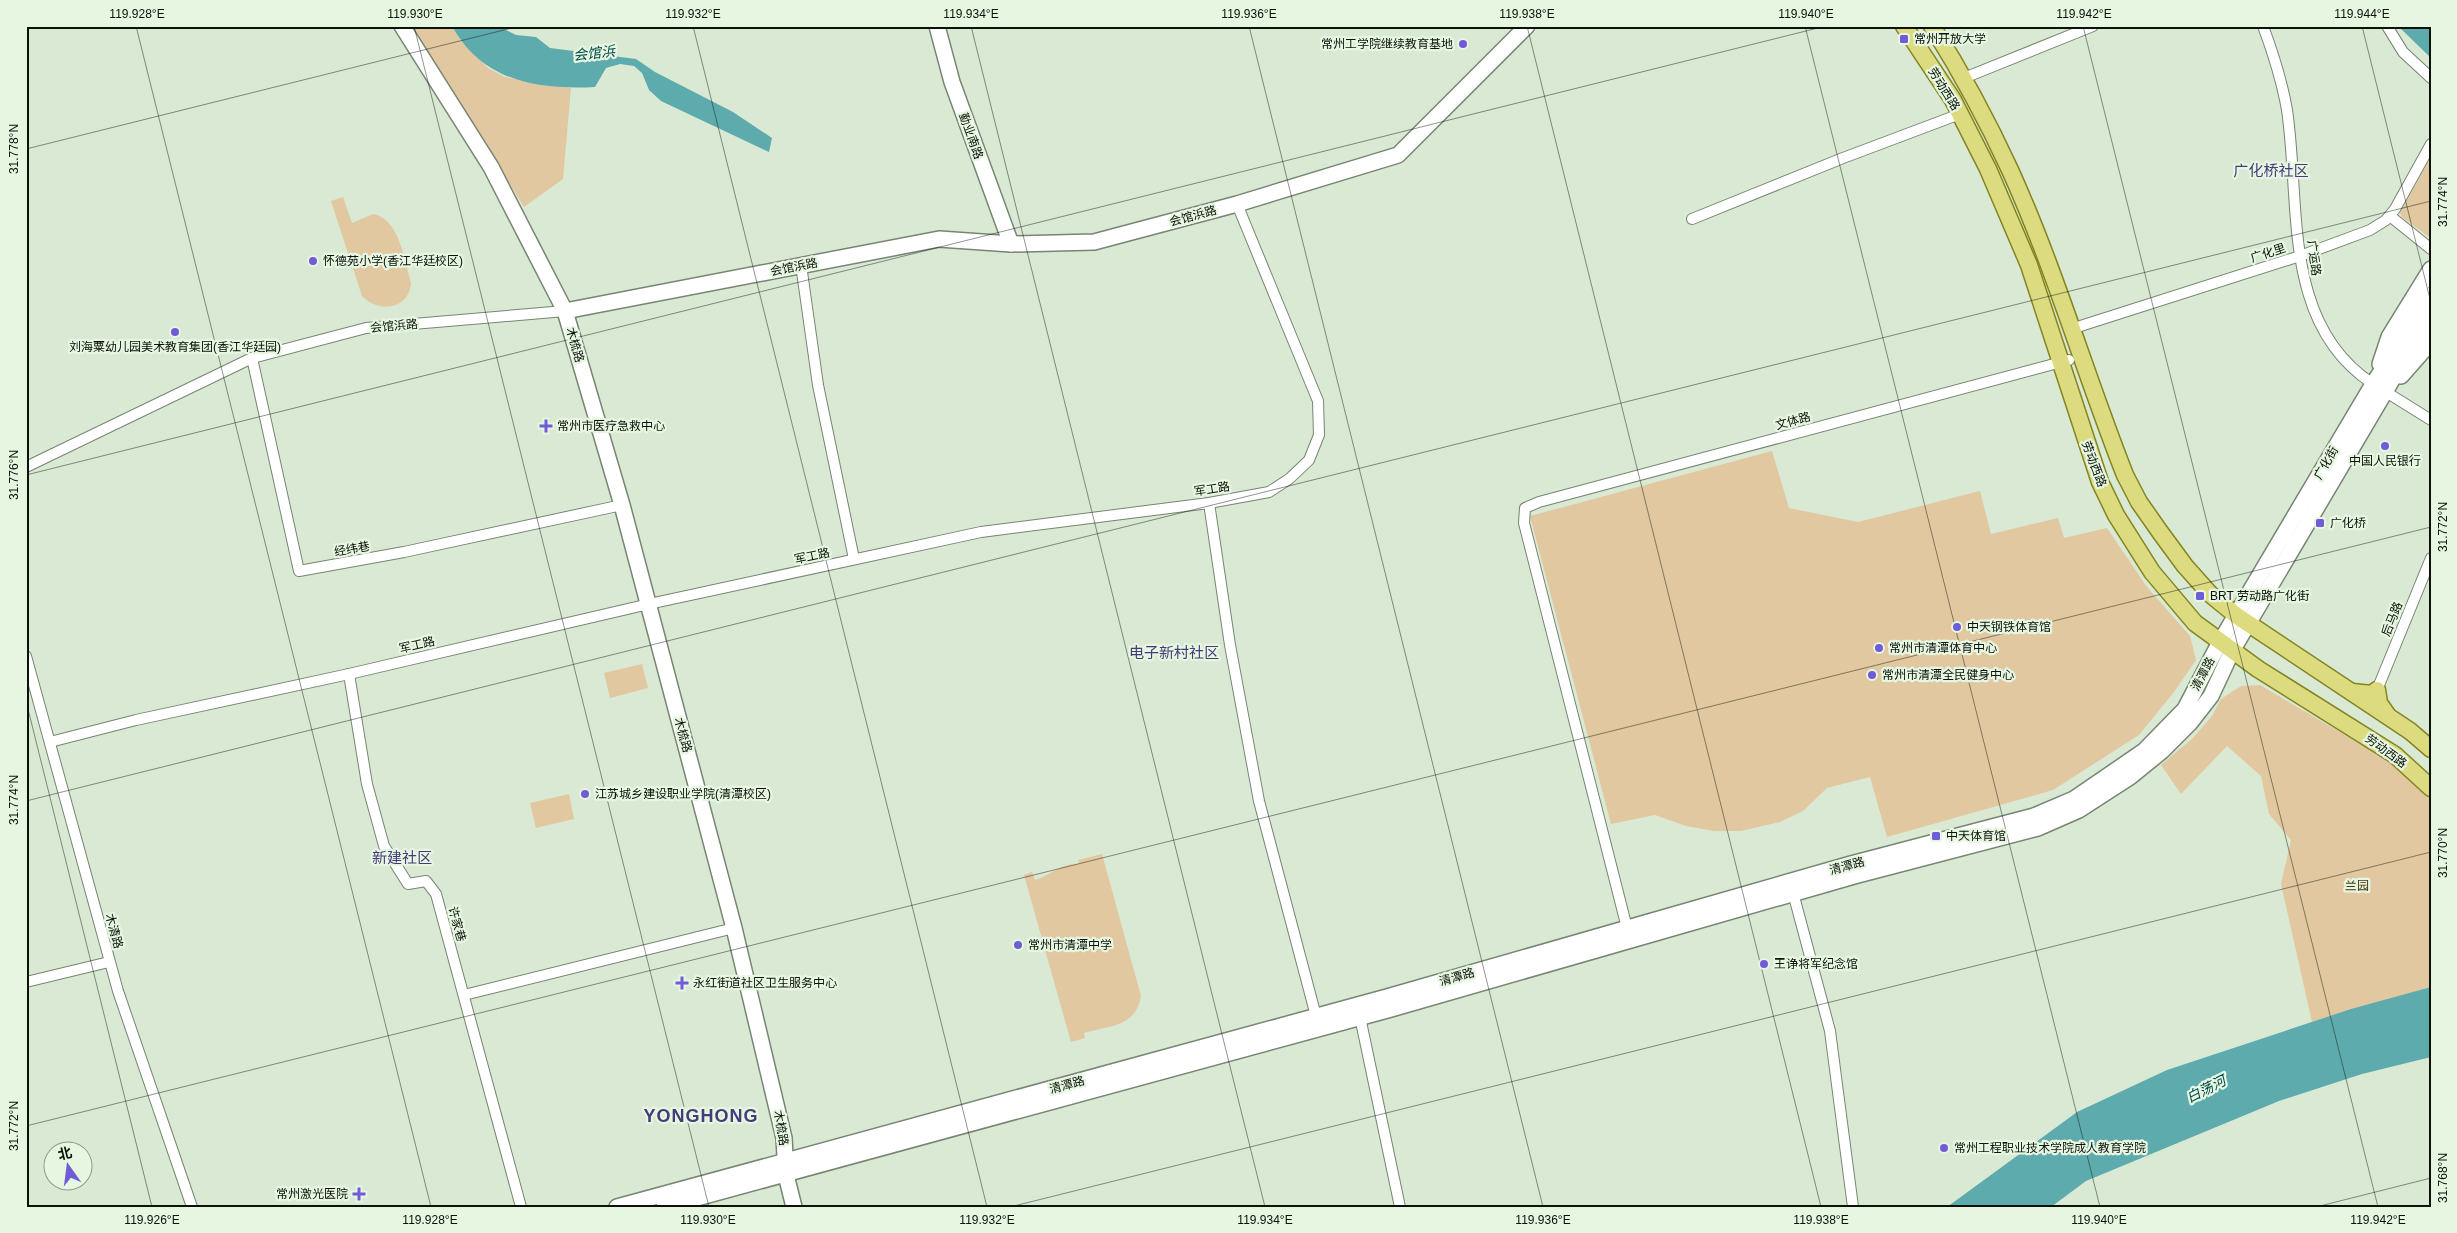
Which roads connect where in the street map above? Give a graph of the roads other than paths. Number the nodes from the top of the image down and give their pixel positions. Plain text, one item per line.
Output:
1 (392, 26) edge
2 (402, 26) edge
3 (937, 26) edge
4 (1527, 26) edge
5 (1904, 26) edge
6 (1932, 26) edge
7 (2093, 26) edge
8 (2263, 26) edge
9 (2387, 26) edge
10 (1964, 78) junction
11 (2431, 78) edge
12 (1960, 114) junction
13 (2431, 144) edge
14 (1237, 204) junction
15 (2390, 216) junction
16 (1692, 219) dead end
17 (1011, 244) junction
18 (2431, 249) edge
19 (2300, 256) junction
20 (801, 266) junction
21 (2431, 269) edge
22 (2431, 295) edge
23 (565, 311) junction
24 (2431, 314) edge
25 (2071, 329) junction
26 (2431, 338) edge
27 (252, 358) junction
28 (2065, 361) junction
29 (2373, 384) junction
30 (2386, 392) junction
31 (2431, 420) edge
32 (26, 467) edge
33 (1209, 503) junction
34 (622, 505) junction
35 (2431, 558) edge
36 (854, 559) junction
37 (649, 604) junction
38 (2243, 620) junction
39 (2226, 642) junction
40 (26, 656) edge
41 (349, 674) junction
42 (2377, 690) junction
43 (2351, 692) junction
44 (2390, 718) junction
45 (50, 742) junction
46 (2431, 749) edge
47 (2431, 788) edge
48 (1791, 888) junction
49 (734, 928) junction
50 (1627, 928) junction
51 (110, 962) junction
52 (26, 982) edge
53 (464, 995) junction
54 (1316, 1016) junction
55 (1360, 1017) junction
56 (786, 1169) junction
57 (192, 1207) edge
58 (521, 1207) edge
59 (617, 1207) edge
60 (664, 1207) edge
61 (794, 1207) edge
62 (1400, 1207) edge
63 (1853, 1207) edge

1 - 23 main road, 木梳路
2 - 23 main road, 木梳路
3 - 17 main road, 勤业南路
4 - 14 main road, 会馆浜路
5 - 12 main road, 劳动西路
6 - 10 main road, 劳动西路
7 - 10 street
8 - 19 street, 广运路
9 - 11 street
10 - 25 main road, 劳动西路
12 - 16 street
12 - 28 main road, 劳动西路
13 - 15 street, 广化里
14 - 17 main road, 会馆浜路
14 - 33 street, 军工路
15 - 18 street
15 - 19 street, 广化里
17 - 20 main road, 会馆浜路
19 - 25 street, 广化里
19 - 29 street, 广运路
20 - 23 main road, 会馆浜路
20 - 36 street
21 - 29 main road
22 - 29 main road, 广化街
23 - 27 street, 会馆浜路
23 - 34 main road, 木梳路
24 - 30 main road, 广化街
25 - 38 main road, 劳动西路
26 - 30 main road
27 - 32 street, 会馆浜路
27 - 34 street, 经纬巷
28 - 39 main road, 劳动西路
28 - 50 street, 文体路
29 - 38 main road, 广化街
30 - 31 street
30 - 38 main road, 广化街
33 - 36 street, 军工路
33 - 54 street
34 - 37 main road, 木梳路
35 - 42 street, 后马路
36 - 37 street, 军工路
37 - 41 street, 军工路
37 - 49 main road, 木梳路
38 - 39 main road, 清潭路
38 - 43 main road, 劳动西路
39 - 47 main road, 劳动西路
39 - 48 main road, 清潭路
40 - 45 street, 木清路
41 - 45 street, 军工路
41 - 53 street, 许家巷
42 - 43 main road
42 - 44 main road
43 - 44 main road, 劳动西路
44 - 46 main road, 劳动西路
45 - 51 street, 木清路
48 - 50 main road, 清潭路
48 - 55 main road, 清潭路
48 - 63 street
49 - 53 street
49 - 56 main road, 木梳路
50 - 54 main road, 清潭路
51 - 52 street
51 - 57 street, 木清路
53 - 58 street, 许家巷
54 - 56 main road, 清潭路
55 - 56 main road, 清潭路
55 - 62 street
56 - 59 main road, 清潭路
56 - 60 main road, 清潭路
56 - 61 main road, 木梳路

